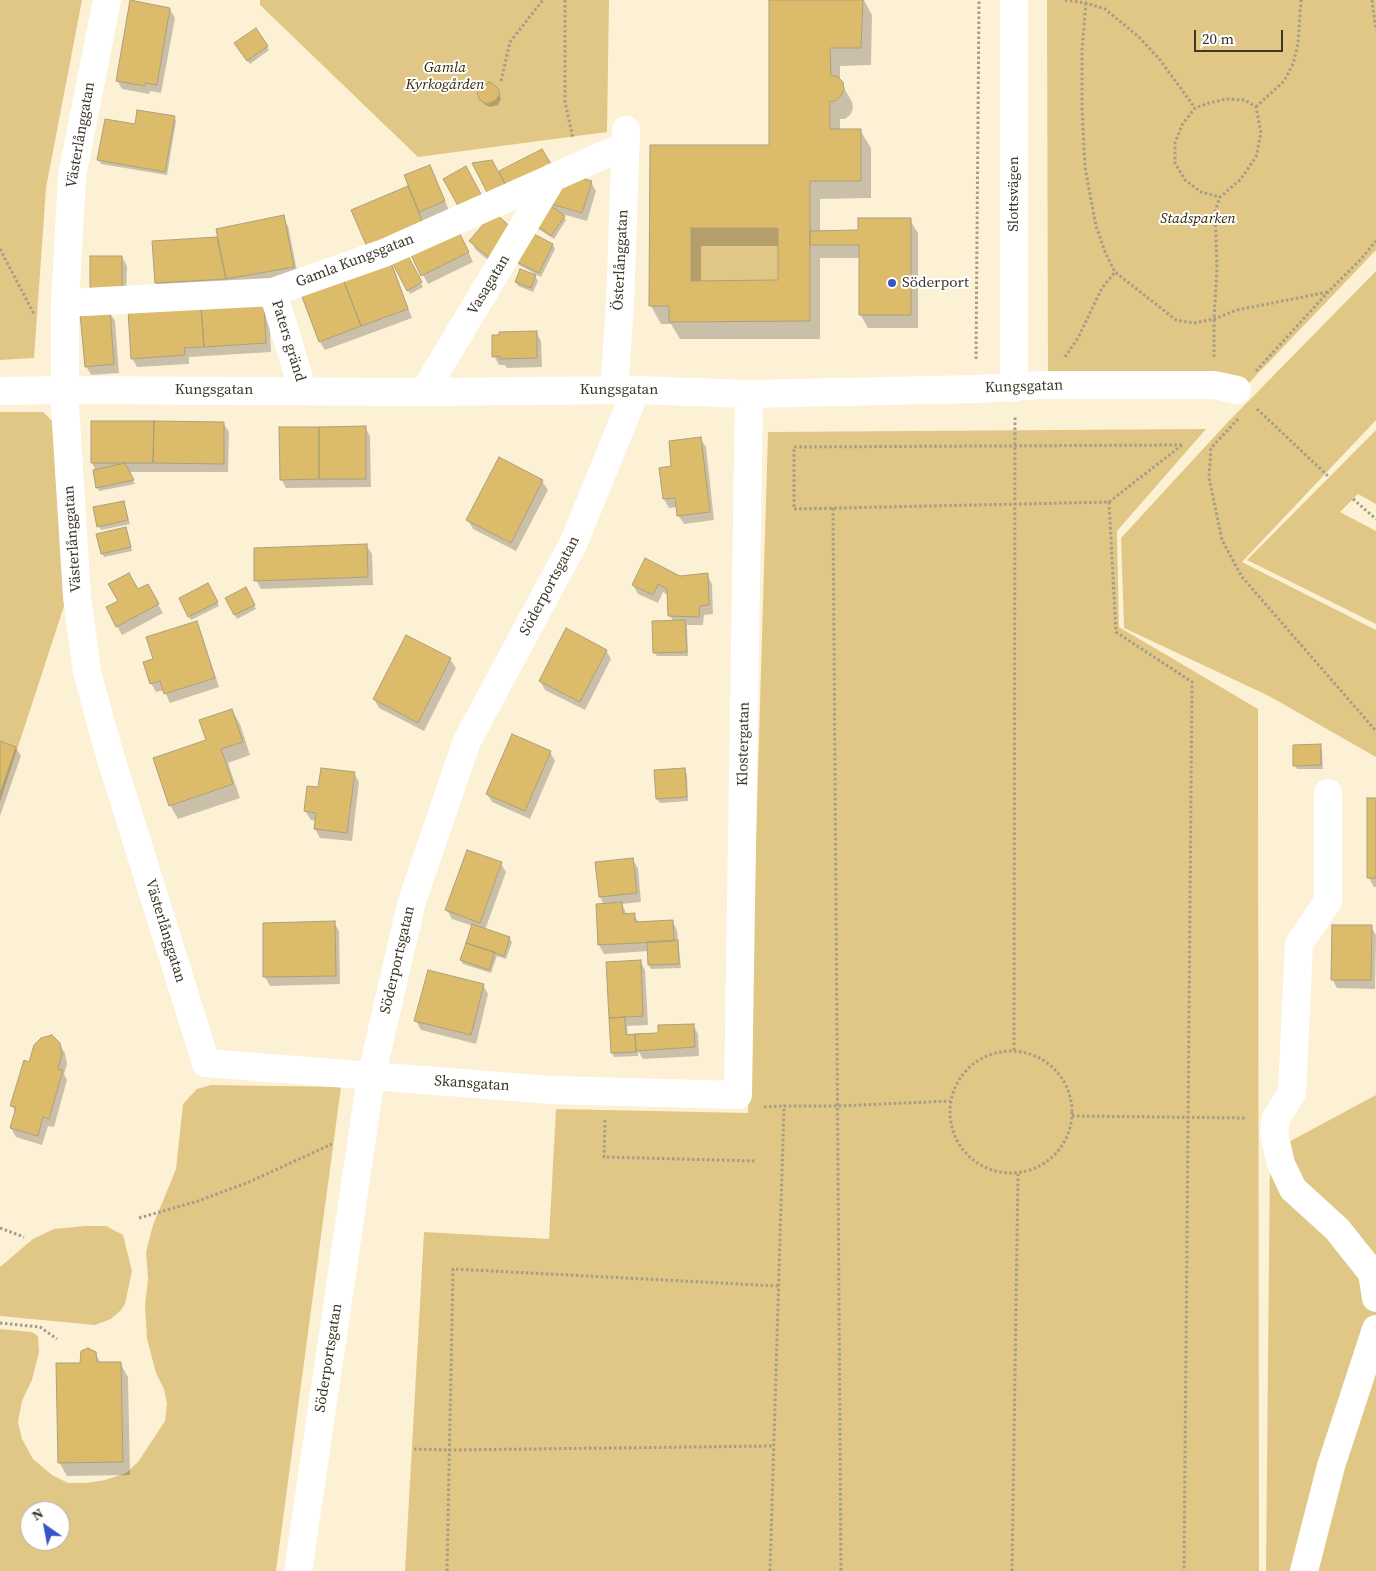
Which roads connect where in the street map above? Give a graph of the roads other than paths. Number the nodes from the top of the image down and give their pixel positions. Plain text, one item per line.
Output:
1 (107, 0) edge
2 (1014, 0) edge
3 (626, 137) joint
4 (553, 177) junction
5 (273, 292) junction
6 (65, 303) junction
7 (1014, 388) junction
8 (65, 390) junction
9 (625, 390) junction
10 (0, 391) edge
11 (304, 391) junction
12 (424, 392) junction
13 (749, 394) junction
14 (1236, 399) road end
15 (1328, 793) dead end
16 (206, 1063) joint
17 (371, 1076) junction
18 (738, 1095) joint
19 (1376, 1298) edge
20 (1376, 1329) edge
21 (298, 1571) edge
22 (1304, 1571) edge

1 - 6 street, Västerlånggatan
2 - 7 street, Slottsvägen
3 - 4 street, Gamla Kungsgatan
3 - 9 street, Österlånggatan
4 - 5 street, Gamla Kungsgatan
4 - 12 street, Vasagatan
5 - 6 street, Gamla Kungsgatan
5 - 11 street, Paters gränd
6 - 8 street, Västerlånggatan
7 - 13 street, Kungsgatan
7 - 14 street, Kungsgatan
8 - 10 street, Kungsgatan
8 - 11 street, Kungsgatan
8 - 16 street, Västerlånggatan
9 - 12 street, Kungsgatan
9 - 13 street, Kungsgatan
9 - 17 street, Söderportsgatan
11 - 12 street, Kungsgatan
13 - 18 street, Klostergatan
15 - 19 street
16 - 17 street, Skansgatan
17 - 18 street, Skansgatan
17 - 21 street, Söderportsgatan
20 - 22 street

